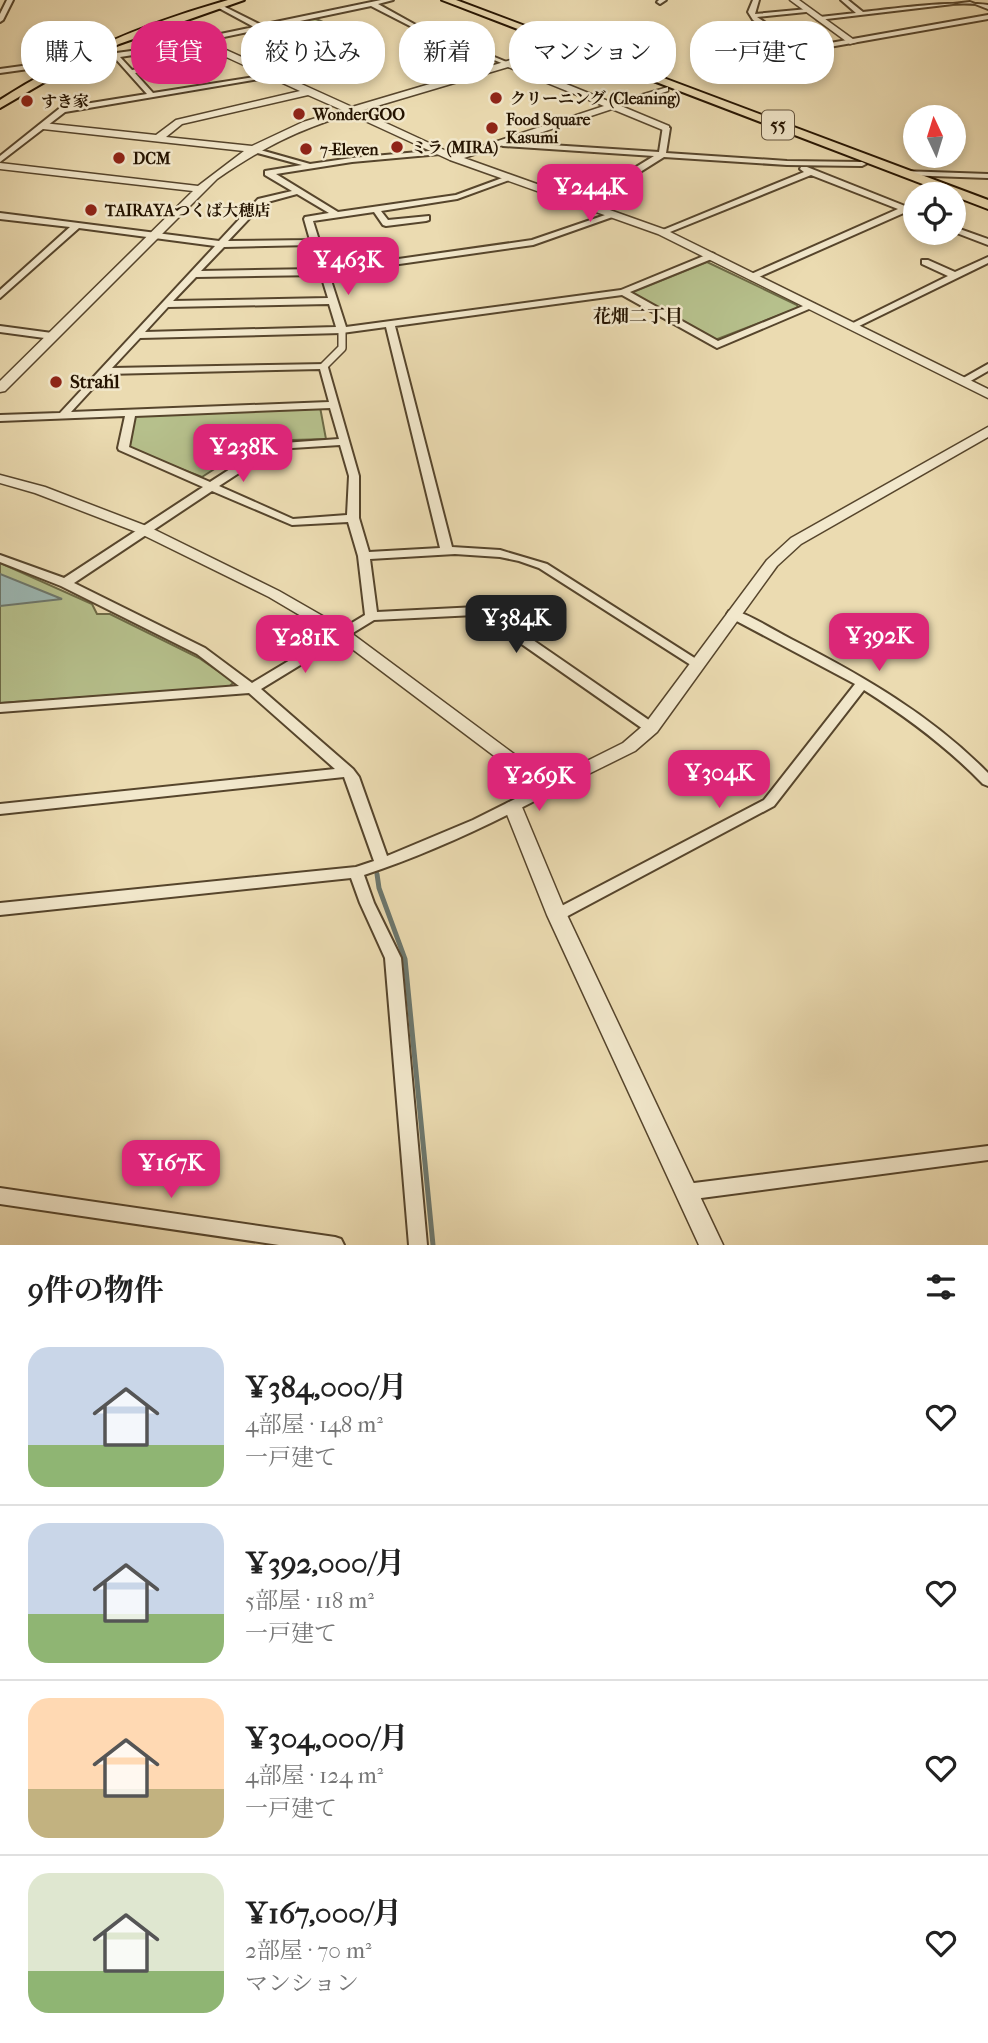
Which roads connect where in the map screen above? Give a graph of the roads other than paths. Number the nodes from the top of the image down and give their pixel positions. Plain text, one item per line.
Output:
1 (10, 0) edge
2 (239, 0) edge
3 (390, 0) edge
4 (447, 0) edge
5 (756, 0) edge
6 (794, 0) edge
7 (844, 0) edge
8 (971, 0) edge
9 (431, 1) edge
10 (220, 3) edge
11 (372, 4) junction
12 (988, 7) edge
13 (806, 10) junction
14 (862, 14) junction
15 (753, 16) junction
16 (988, 17) edge
17 (820, 19) junction
18 (0, 20) edge
19 (250, 21) edge
20 (293, 21) edge
21 (509, 25) edge
22 (509, 28) edge
23 (117, 34) edge
24 (117, 41) edge
25 (853, 42) junction
26 (227, 54) edge
27 (230, 55) junction
28 (227, 56) edge
29 (117, 57) edge
30 (241, 60) edge
31 (509, 62) edge
32 (506, 63) junction
33 (21, 68) edge
34 (0, 71) edge
35 (131, 72) edge
36 (241, 81) edge
37 (21, 83) edge
38 (35, 84) edge
39 (142, 84) edge
40 (290, 84) edge
41 (653, 84) edge
42 (663, 84) edge
43 (665, 89) junction
44 (307, 92) junction
45 (0, 96) edge
46 (152, 96) junction
47 (0, 105) edge
48 (614, 107) junction
49 (347, 111) junction
50 (43, 126) junction
51 (666, 128) joint
52 (158, 139) junction
53 (503, 144) junction
54 (253, 149) junction
55 (440, 152) junction
56 (662, 155) junction
57 (454, 158) junction
58 (0, 160) edge
59 (787, 163) junction
60 (862, 164) junction
61 (310, 165) junction
62 (0, 166) edge
63 (811, 172) junction
64 (905, 173) junction
65 (988, 176) edge
66 (508, 179) junction
67 (909, 182) edge
68 (201, 189) junction
69 (298, 192) junction
70 (566, 200) junction
71 (966, 204) edge
72 (988, 205) edge
73 (375, 208) junction
74 (903, 208) edge
75 (903, 210) edge
76 (988, 212) edge
77 (334, 214) junction
78 (614, 215) junction
79 (2, 218) edge
80 (426, 218) dead end
81 (77, 226) junction
82 (662, 232) junction
83 (966, 234) edge
84 (154, 235) junction
85 (315, 242) junction
86 (988, 242) edge
87 (223, 244) junction
88 (710, 256) junction
89 (988, 260) edge
90 (925, 262) dead end
91 (324, 272) junction
92 (194, 274) junction
93 (957, 276) junction
94 (752, 277) junction
95 (623, 292) junction
96 (0, 295) edge
97 (333, 301) junction
98 (166, 304) junction
99 (811, 306) junction
100 (390, 324) junction
101 (852, 326) junction
102 (0, 329) edge
103 (342, 330) junction
104 (138, 335) junction
105 (52, 336) junction
106 (324, 366) junction
107 (988, 368) edge
108 (104, 371) junction
109 (963, 381) junction
110 (0, 388) edge
111 (988, 394) edge
112 (334, 405) junction
113 (131, 412) junction
114 (64, 415) junction
115 (0, 418) edge
116 (988, 431) edge
117 (345, 442) junction
118 (0, 479) edge
119 (211, 486) junction
120 (353, 519) junction
121 (144, 530) junction
122 (447, 552) junction
123 (365, 556) junction
124 (0, 558) edge
125 (65, 583) junction
126 (733, 614) junction
127 (371, 616) junction
128 (341, 633) junction
129 (698, 664) junction
130 (863, 683) junction
131 (252, 689) junction
132 (0, 708) edge
133 (651, 728) junction
134 (348, 772) junction
135 (988, 781) edge
136 (548, 788) junction
137 (513, 807) junction
138 (0, 809) edge
139 (382, 864) junction
140 (356, 872) junction
141 (0, 909) edge
142 (557, 915) junction
143 (988, 1153) edge
144 (686, 1192) junction
145 (0, 1196) edge
146 (335, 1245) edge
147 (418, 1245) edge
148 (711, 1245) edge

1 - 18 street
2 - 10 main road
3 - 11 street
4 - 21 main road, 55
5 - 15 street
6 - 13 street
7 - 14 street
8 - 12 street
8 - 14 street
9 - 22 main road, 55
10 - 19 street
10 - 23 main road
10 - 24 main road
11 - 20 street
11 - 32 street
13 - 15 street
13 - 17 street
14 - 17 street
15 - 25 street
16 - 25 street
17 - 25 street
26 - 27 street
27 - 28 street
27 - 30 street
29 - 35 street
31 - 32 street
32 - 48 street
32 - 49 street
33 - 34 street
36 - 46 street
37 - 45 main road
38 - 47 main road
39 - 46 street
40 - 44 street
41 - 43 main road, 55
42 - 64 main road, 55
43 - 48 street
43 - 60 main road, 55
44 - 49 street
44 - 52 street
46 - 50 street
48 - 51 street
48 - 53 street
49 - 54 street
49 - 55 street
50 - 52 street
50 - 58 street
51 - 56 street
52 - 54 street
53 - 56 street
53 - 57 street
54 - 61 street
54 - 68 street
55 - 57 street
55 - 61 street
56 - 59 street
56 - 70 street
57 - 66 street
59 - 60 street
59 - 63 street
60 - 67 main road, 55
61 - 69 street
62 - 68 street
63 - 74 street
63 - 82 street
64 - 65 street
64 - 72 main road, 55
66 - 70 street
66 - 73 street
68 - 84 street
69 - 77 street
69 - 87 street
70 - 78 street
71 - 76 main road
73 - 77 street
73 - 80 street
75 - 94 street
77 - 85 street
78 - 82 street
78 - 91 street
79 - 81 street
81 - 84 street
81 - 96 street
82 - 88 street
83 - 86 street
84 - 87 street
84 - 105 street
85 - 87 street
85 - 91 street
87 - 92 street
88 - 94 street
88 - 95 street
89 - 93 street
90 - 93 street
91 - 92 street
91 - 97 street
92 - 98 street
93 - 101 street
94 - 99 street
95 - 99 street
95 - 100 street
97 - 98 street
97 - 103 street
98 - 104 street
99 - 101 street
100 - 103 street
100 - 122 street
101 - 109 street
102 - 105 street
103 - 104 street
103 - 106 street
104 - 108 street
105 - 110 street
106 - 108 street
106 - 112 street
107 - 109 street
108 - 114 street
109 - 111 street
112 - 113 street
112 - 117 street
113 - 114 street
113 - 119 street
114 - 115 street
116 - 126 street
117 - 119 street
117 - 120 street
118 - 121 street
119 - 120 street
119 - 121 street
120 - 123 street
121 - 125 street
121 - 128 street
122 - 123 street
122 - 129 street
123 - 127 street
124 - 125 street
125 - 131 street
126 - 129 street
126 - 130 street
127 - 128 street
127 - 133 street
128 - 131 street
128 - 136 street
129 - 133 street
130 - 135 street
130 - 142 street
131 - 132 street
131 - 134 street
133 - 136 street
134 - 138 street
134 - 139 street
136 - 137 street
137 - 139 street
137 - 142 street
139 - 140 street
140 - 141 street
140 - 147 street
142 - 144 street
143 - 144 street
144 - 148 street
145 - 146 street

